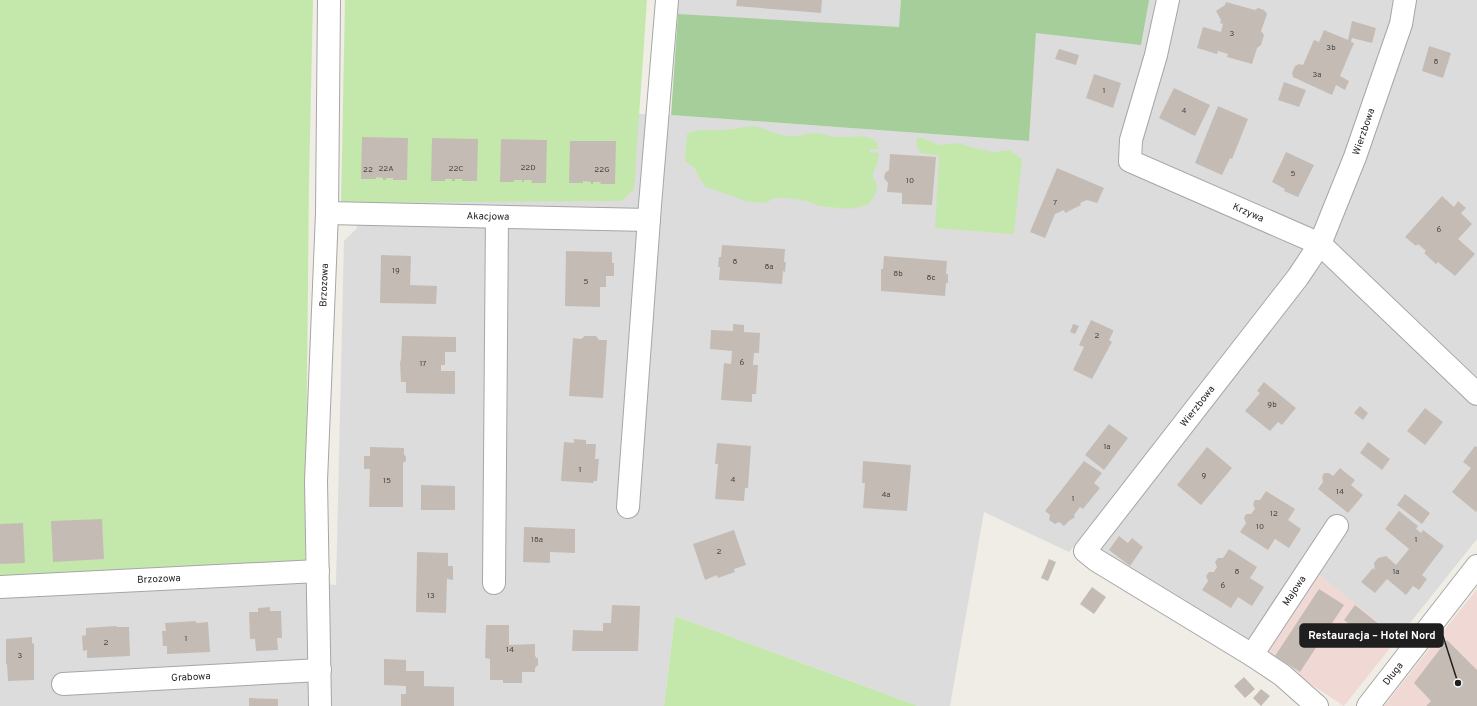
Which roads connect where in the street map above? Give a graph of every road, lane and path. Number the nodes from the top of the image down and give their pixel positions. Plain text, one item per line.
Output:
1 (329, 0) edge
2 (668, 0) edge
3 (1168, 0) edge
4 (1405, 0) edge
5 (327, 213) junction
6 (497, 217) junction
7 (649, 220) junction
8 (1320, 244) junction
9 (1477, 394) edge
10 (628, 507) dead end
11 (1337, 526) dead end
12 (1477, 566) edge
13 (318, 571) junction
14 (494, 583) dead end
15 (0, 587) edge
16 (1252, 655) junction
17 (320, 670) junction
18 (63, 684) dead end
19 (320, 706) edge
20 (1317, 706) edge
21 (1368, 706) edge

1 - 5 street, Brzozowa
2 - 7 street
3 - 8 street, Krzywa
4 - 8 street, Wierzbowa
5 - 6 street, Akacjowa
5 - 13 street, Brzozowa
6 - 7 street, Akacjowa
6 - 14 street
7 - 10 street
8 - 9 street, Krzywa
8 - 16 street, Wierzbowa
11 - 16 street, Majowa
12 - 21 street, Długa
13 - 15 street, Brzozowa
13 - 17 street, Brzozowa
16 - 20 street, Wierzbowa
17 - 18 street, Grabowa
17 - 19 street, Brzozowa

